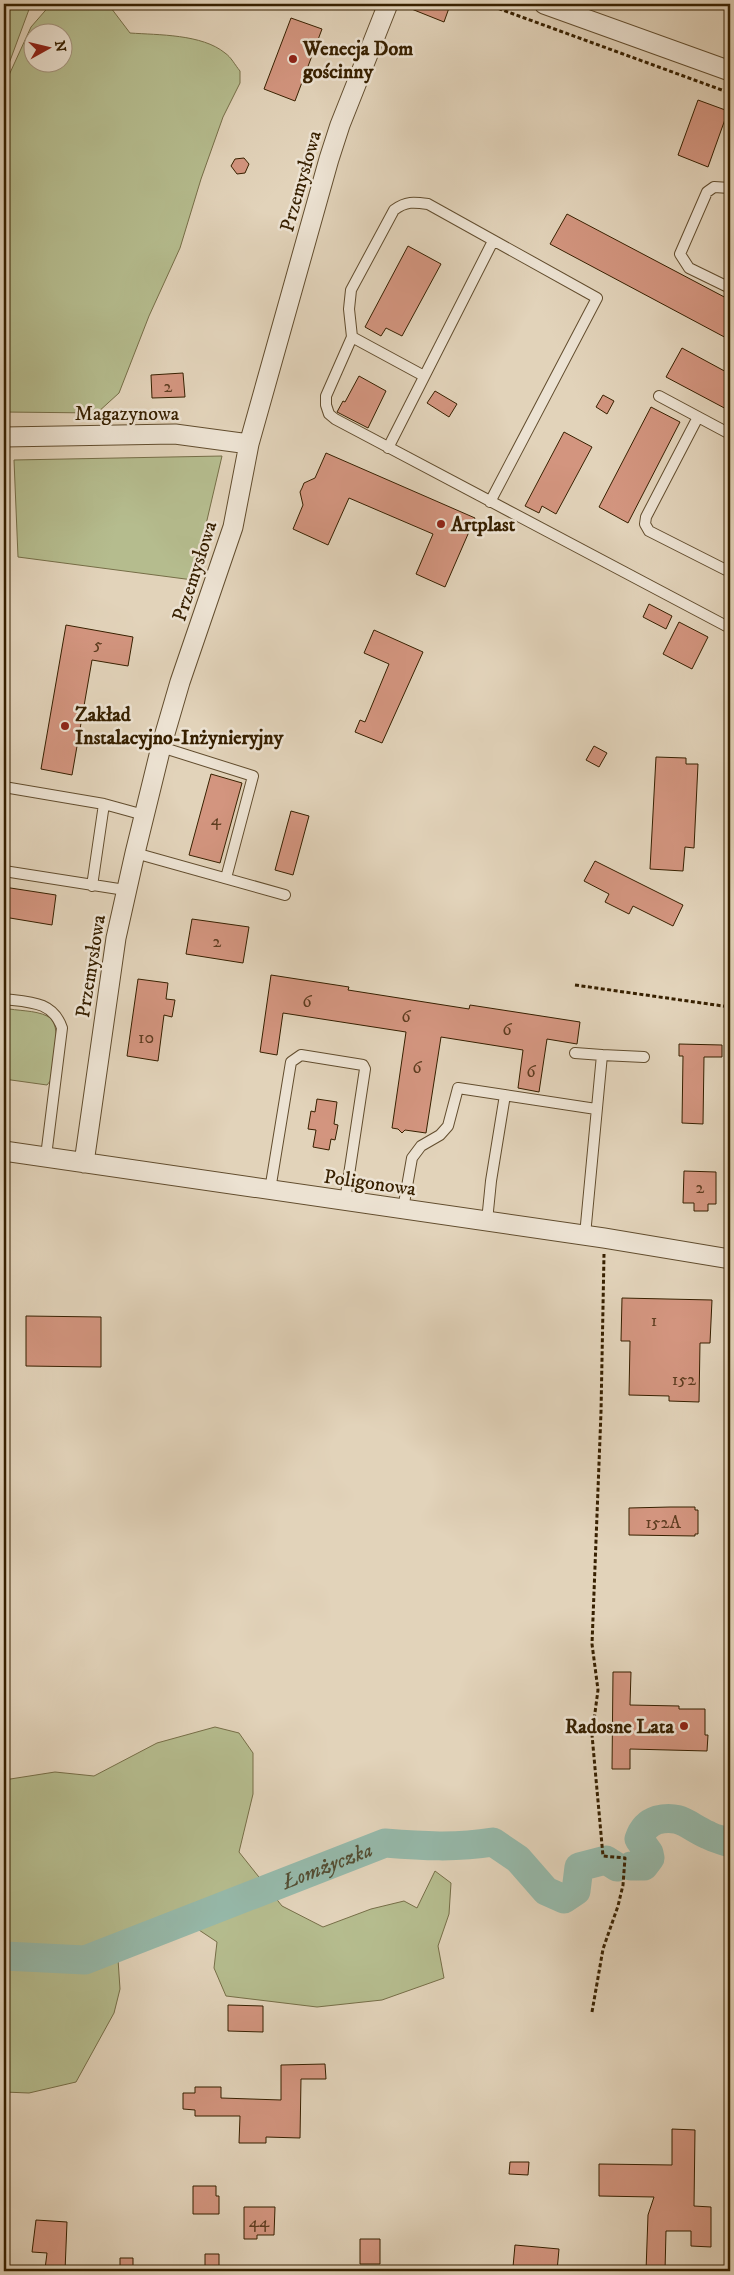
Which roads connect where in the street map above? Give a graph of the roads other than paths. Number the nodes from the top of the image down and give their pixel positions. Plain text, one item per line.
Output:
1 (388, 4) edge
2 (544, 4) edge
3 (730, 71) edge
4 (730, 188) edge
5 (493, 241) junction
6 (730, 288) edge
7 (352, 337) junction
8 (424, 376) junction
9 (659, 396) dead end
10 (698, 417) junction
11 (730, 434) edge
12 (4, 437) edge
13 (249, 444) junction
14 (388, 448) junction
15 (490, 502) junction
16 (730, 572) edge
17 (730, 628) edge
18 (161, 747) junction
19 (4, 786) edge
20 (104, 804) junction
21 (144, 815) junction
22 (135, 853) junction
23 (4, 871) edge
24 (226, 878) junction
25 (92, 886) junction
26 (125, 890) junction
27 (285, 895) dead end
28 (4, 999) edge
29 (575, 1053) dead end
30 (602, 1055) junction
31 (644, 1057) dead end
32 (505, 1095) junction
33 (596, 1109) junction
34 (4, 1151) edge
35 (46, 1156) junction
36 (84, 1163) junction
37 (270, 1190) junction
38 (345, 1200) junction
39 (403, 1209) junction
40 (486, 1221) junction
41 (585, 1236) junction
42 (730, 1259) edge

1 - 13 street, Przemysłowa
2 - 3 street
4 - 6 lane
5 - 7 lane
5 - 8 lane
5 - 15 lane
7 - 8 lane
7 - 14 lane
8 - 14 lane
9 - 10 lane
10 - 11 lane
10 - 16 lane
12 - 13 street, Magazynowa
13 - 18 street, Przemysłowa
14 - 15 lane
15 - 17 lane
18 - 21 street, Przemysłowa
18 - 24 lane
19 - 20 lane
20 - 21 lane
20 - 25 lane
21 - 22 street, Przemysłowa
22 - 24 lane
22 - 26 street, Przemysłowa
23 - 25 lane
24 - 27 lane
25 - 26 lane
26 - 36 street, Przemysłowa
28 - 35 lane
29 - 30 lane
30 - 31 lane
30 - 33 lane
32 - 33 lane
32 - 39 lane
32 - 40 lane
33 - 41 lane
34 - 35 street, Poligonowa
35 - 36 street, Poligonowa
36 - 37 street, Poligonowa
37 - 38 street, Poligonowa
37 - 38 lane
38 - 39 street, Poligonowa
39 - 40 street, Poligonowa
40 - 41 street, Poligonowa
41 - 42 street, Poligonowa

